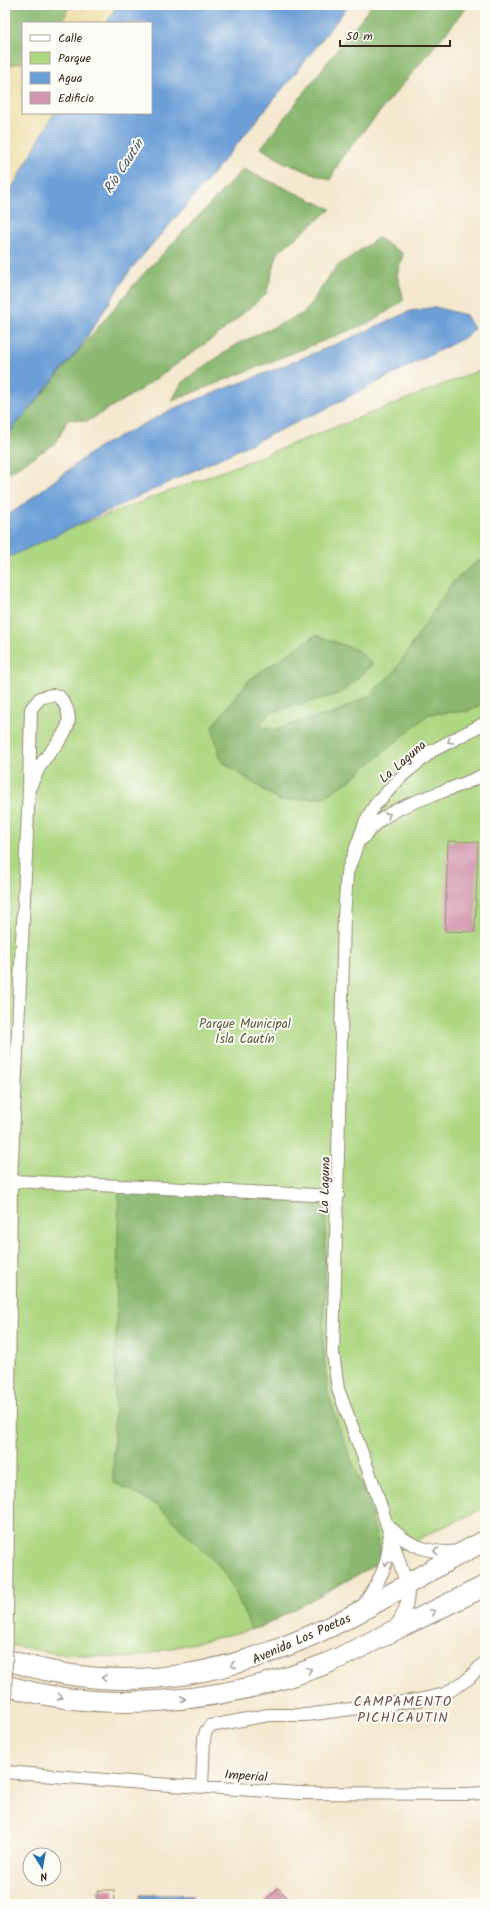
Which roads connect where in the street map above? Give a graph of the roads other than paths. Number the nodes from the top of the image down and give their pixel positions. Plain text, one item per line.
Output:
1 (485, 723) edge
2 (485, 774) edge
3 (29, 789) junction
4 (360, 841) junction
5 (11, 1181) junction
6 (338, 1196) junction
7 (387, 1524) junction
8 (480, 1544) edge
9 (408, 1585) junction
10 (485, 1586) edge
11 (358, 1613) junction
12 (385, 1635) junction
13 (5, 1659) edge
14 (485, 1662) edge
15 (5, 1685) edge
16 (5, 1704) edge
17 (5, 1772) edge
18 (202, 1786) junction
19 (485, 1793) edge

1 -> 4 street, La Laguna
4 -> 2 street, La Laguna
3 - 3 street
3 - 5 street
4 - 6 street, La Laguna
5 - 6 street
5 - 16 street, bridge
6 - 7 street, La Laguna
8 -> 7 street
7 - 9 street
7 -> 11 street
8 - 9 main road, Avenida Los Poetas
9 - 11 main road, Avenida Los Poetas
9 - 12 street
12 -> 10 main road, Avenida Los Poetas
11 -> 13 main road, Avenida Los Poetas
15 -> 12 main road, Avenida Los Poetas
14 - 18 street
17 - 18 street, Imperial
18 - 19 street, Imperial

